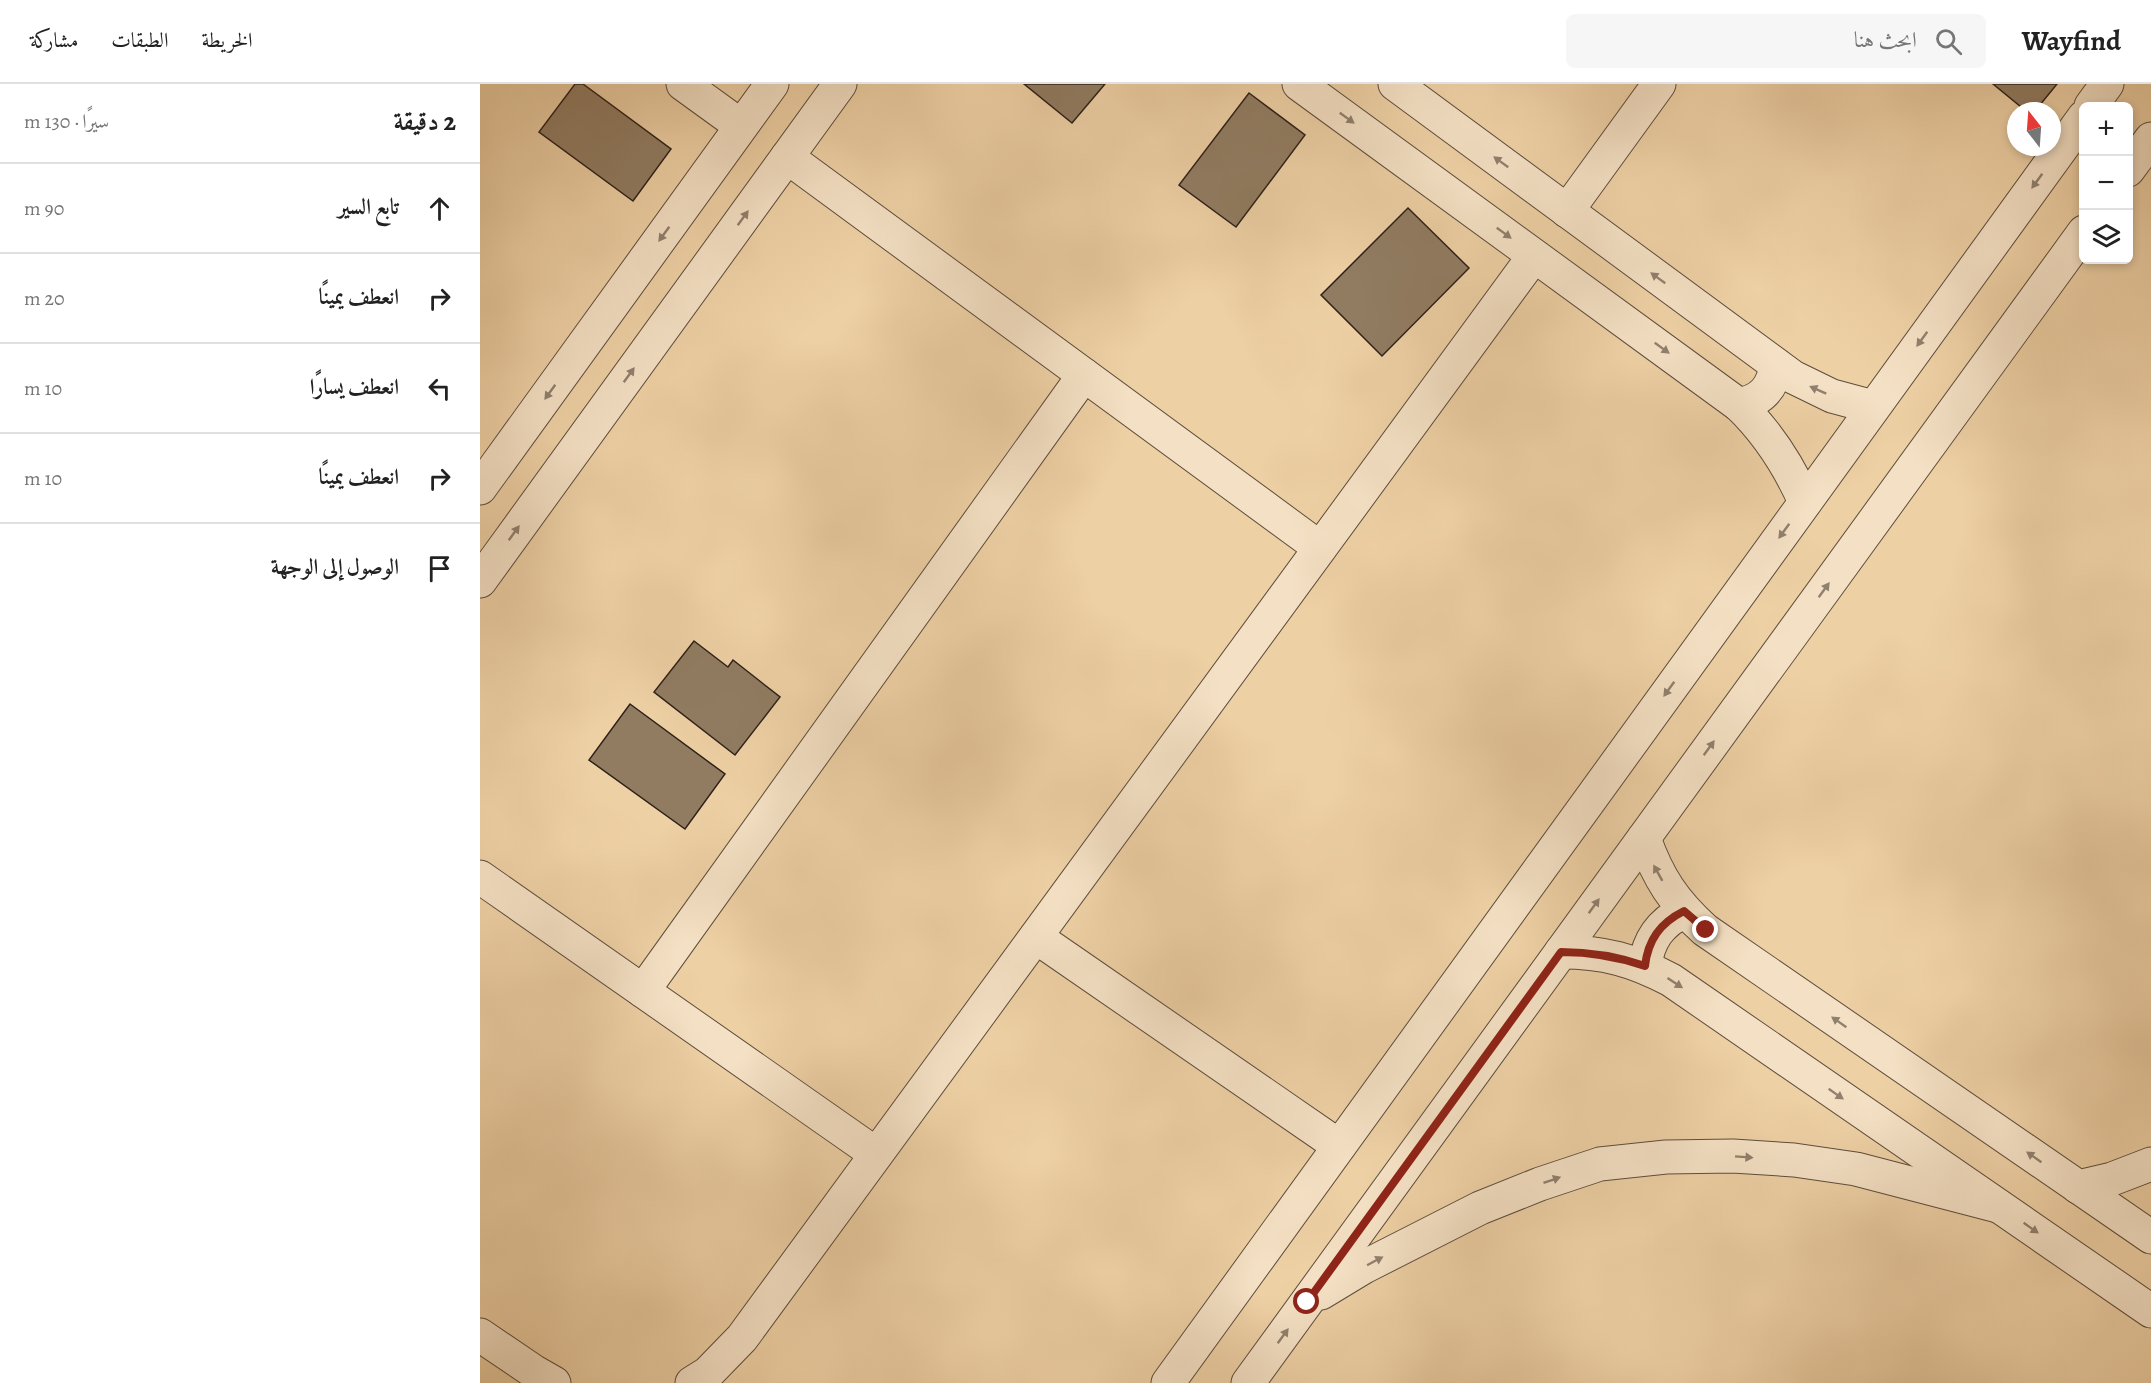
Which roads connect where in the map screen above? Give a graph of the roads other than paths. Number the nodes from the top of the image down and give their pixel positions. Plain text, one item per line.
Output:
1 (683, 84) edge
2 (772, 84) edge
3 (840, 84) edge
4 (1299, 84) edge
5 (1395, 84) edge
6 (1659, 84) edge
7 (2107, 84) edge
8 (2094, 102) edge
9 (2079, 124) edge
10 (741, 126) junction
11 (2151, 140) edge
12 (787, 157) junction
13 (2133, 163) edge
14 (1567, 211) junction
15 (2079, 239) edge
16 (1534, 255) junction
17 (1776, 365) junction
18 (1084, 375) junction
19 (1739, 405) junction
20 (1873, 406) junction
21 (480, 488) edge
22 (1805, 502) junction
23 (1320, 548) junction
24 (480, 581) edge
25 (1644, 838) junction
26 (480, 877) edge
27 (1684, 911) junction
28 (1036, 937) junction
29 (1561, 952) junction
30 (1645, 966) junction
31 (643, 992) junction
32 (1339, 1146) junction
33 (876, 1154) junction
34 (2151, 1164) edge
35 (2078, 1187) junction
36 (1998, 1206) junction
37 (2151, 1237) edge
38 (1307, 1302) junction
39 (2151, 1311) edge
40 (480, 1335) edge
41 (554, 1383) edge
42 (692, 1383) edge
43 (1168, 1383) edge
44 (1248, 1383) edge

1 - 10 street
2 - 10 street
3 - 12 street
4 -> 16 street
14 -> 5 street
6 - 14 street
7 - 8 street
9 -> 20 street
10 -> 21 street
11 - 13 street
12 - 18 street
24 -> 12 street
17 -> 14 street
25 -> 15 street
16 -> 19 street
16 - 23 street
17 - 19 street
20 -> 17 street
18 - 23 street
18 - 31 street
19 - 22 street
20 - 22 street
22 -> 32 street
23 - 28 street
27 -> 25 street
29 -> 25 street
26 - 31 street
27 - 30 street
35 -> 27 street
28 - 32 street
28 - 33 street
29 - 30 street
29 - 38 street
30 -> 36 street
31 - 33 street
32 - 43 street
33 - 42 street
34 - 35 street
35 - 37 street
38 -> 36 street
36 -> 39 street
44 -> 38 street
40 - 41 street

